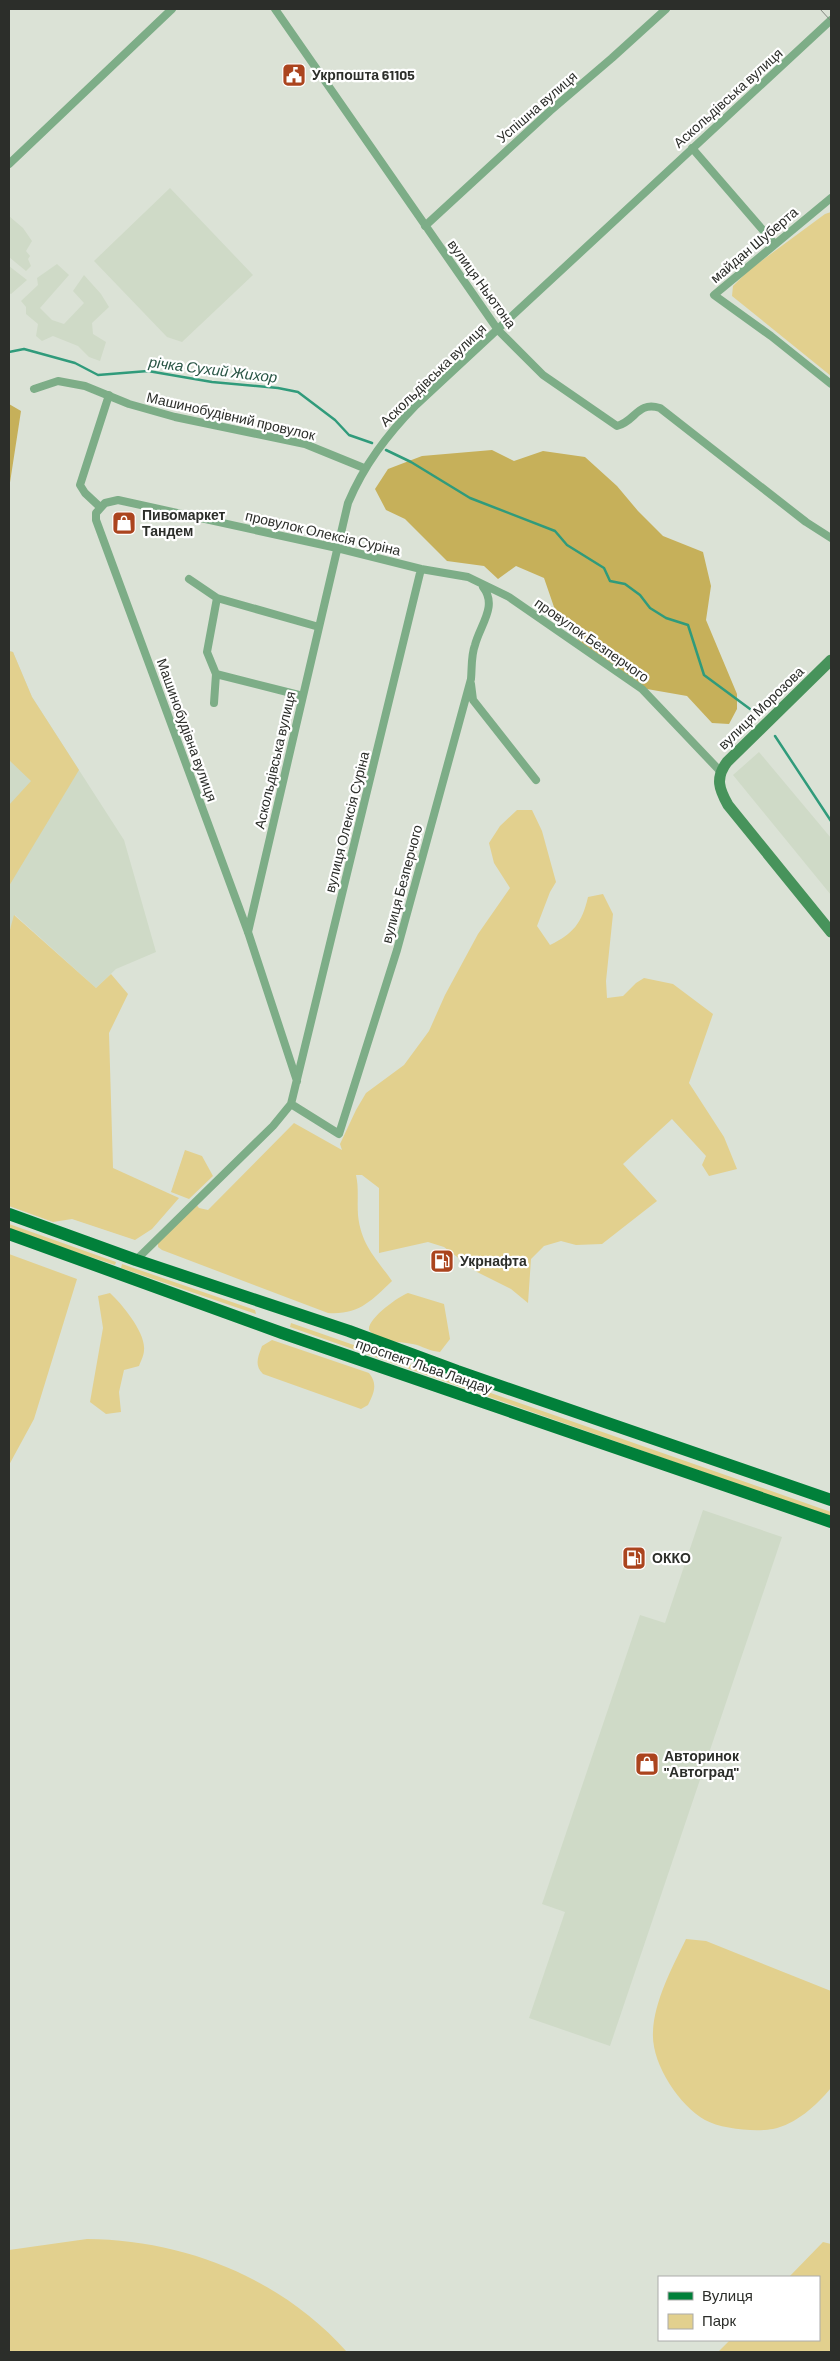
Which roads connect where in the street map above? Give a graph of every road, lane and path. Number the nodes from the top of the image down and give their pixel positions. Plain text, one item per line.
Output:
1 (172, 9) edge
2 (274, 9) edge
3 (666, 9) edge
4 (831, 20) edge
5 (692, 148) junction
6 (9, 164) edge
7 (831, 198) edge
8 (425, 226) junction
9 (774, 244) junction
10 (498, 330) junction
11 (831, 384) edge
12 (34, 389) dead end
13 (109, 395) junction
14 (364, 468) junction
15 (100, 507) junction
16 (831, 538) edge
17 (337, 548) junction
18 (421, 569) junction
19 (188, 580) dead end
20 (482, 585) junction
21 (217, 598) junction
22 (319, 626) junction
23 (831, 660) edge
24 (216, 674) junction
25 (471, 679) junction
26 (303, 696) junction
27 (214, 703) dead end
28 (719, 776) junction
29 (536, 780) dead end
30 (248, 932) junction
31 (831, 932) edge
32 (297, 1081) junction
33 (291, 1104) junction
34 (9, 1214) edge
35 (9, 1234) edge
36 (136, 1260) junction
37 (289, 1311) junction
38 (282, 1332) junction
39 (831, 1500) edge
40 (831, 1522) edge

1 - 6 street
2 - 8 street, вулиця Ньютона
3 - 8 street, Успішна вулиця
4 - 5 street, Аскольдівська вулиця
5 - 9 street
5 - 10 street, Аскольдівська вулиця
7 - 9 street, майдан Шуберта
8 - 10 street, вулиця Ньютона
9 - 11 street, майдан Шуберта
10 - 14 street, Аскольдівська вулиця
10 - 16 street, вулиця Ньютона
12 - 13 street, Машинобудівний провулок
13 - 14 street, Машинобудівний провулок
13 - 15 street
14 - 17 street, Аскольдівська вулиця
15 - 17 street, провулок Олексія Суріна
15 - 30 street, Машинобудівна вулиця
17 - 18 street, провулок Олексія Суріна
17 - 22 street, Аскольдівська вулиця
18 - 20 street, провулок Олексія Суріна
18 - 32 street, вулиця Олексія Суріна
19 - 21 street
20 - 25 street, вулиця Безперчого
20 - 28 street, провулок Безперчого
21 - 22 street
21 - 24 street
22 - 26 street, Аскольдівська вулиця
23 - 28 main road, вулиця Морозова
24 - 26 street
24 - 27 street
25 - 29 street
25 - 33 street, вулиця Безперчого
26 - 30 street, Аскольдівська вулиця
28 - 31 main road
30 - 32 street, Машинобудівна вулиця
32 - 33 street, вулиця Олексія Суріна
33 - 36 street
34 - 36 main road, проспект Льва Ландау
35 - 38 main road, проспект Льва Ландау
36 - 37 main road, проспект Льва Ландау
37 - 38 main road
37 - 39 main road, проспект Льва Ландау
38 - 40 main road, проспект Льва Ландау

